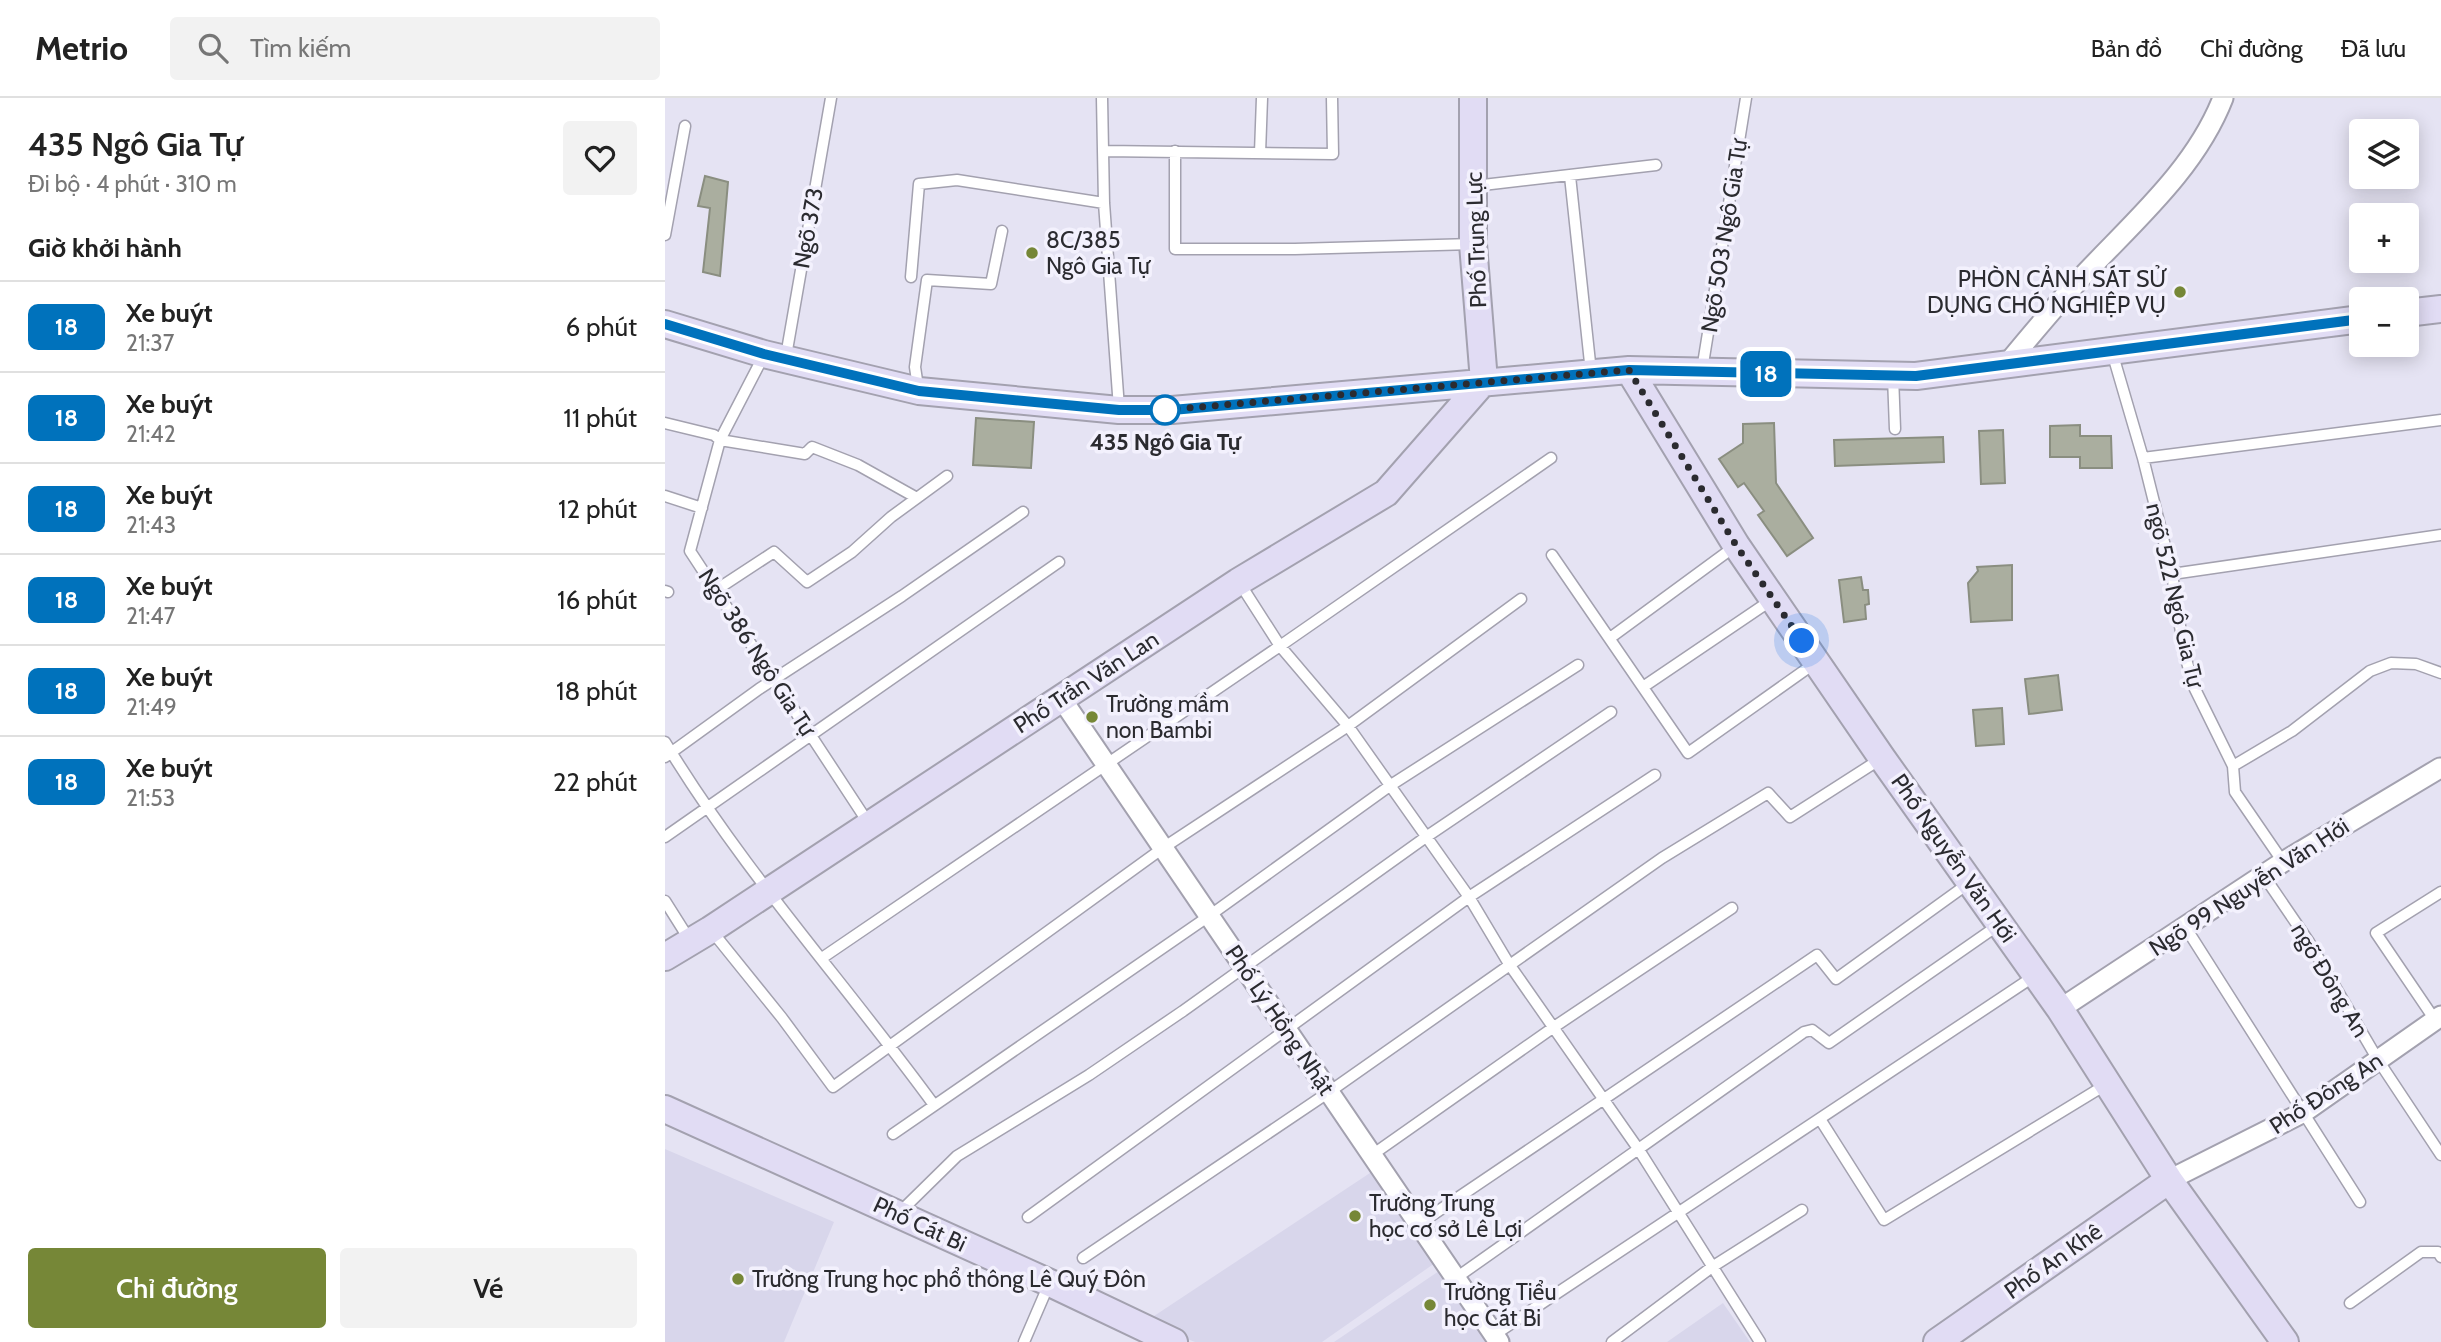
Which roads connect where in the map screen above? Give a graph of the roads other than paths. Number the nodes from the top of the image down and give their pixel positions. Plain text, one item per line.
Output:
1 (831, 98) edge
2 (1103, 98) edge
3 (1262, 98) edge
4 (1332, 98) edge
5 (1473, 98) edge
6 (1746, 98) edge
7 (2223, 98) edge
8 (685, 125) dead end
9 (1175, 151) junction
10 (1105, 152) junction
11 (1260, 153) junction
12 (1656, 165) dead end
13 (1570, 176) junction
14 (1474, 186) junction
15 (1104, 203) junction
16 (1002, 231) dead end
17 (665, 235) edge
18 (1473, 244) junction
19 (911, 277) dead end
20 (2441, 309) edge
21 (2419, 312) edge
22 (2349, 321) edge
23 (665, 324) edge
24 (2112, 351) junction
25 (775, 357) junction
26 (2007, 364) junction
27 (1629, 370) junction
28 (1591, 373) junction
29 (1702, 373) junction
30 (1893, 375) junction
31 (1484, 382) junction
32 (919, 391) junction
33 (1119, 410) junction
34 (2441, 421) edge
35 (665, 423) edge
36 (1895, 429) dead end
37 (720, 440) junction
38 (1551, 458) dead end
39 (2143, 458) junction
40 (947, 476) dead end
41 (665, 496) edge
42 (917, 498) junction
43 (702, 508) junction
44 (1023, 512) dead end
45 (2441, 535) edge
46 (1736, 545) junction
47 (1552, 555) dead end
48 (1059, 562) dead end
49 (2172, 574) junction
50 (1238, 582) junction
51 (716, 590) junction
52 (1521, 599) dead end
53 (1773, 599) junction
54 (1610, 638) junction
55 (1280, 646) junction
56 (1817, 663) junction
57 (1578, 664) dead end
58 (2441, 673) edge
59 (773, 679) junction
60 (1643, 687) junction
61 (1061, 698) junction
62 (1611, 712) dead end
63 (1348, 726) junction
64 (811, 735) junction
65 (665, 742) edge
66 (668, 755) edge
67 (1882, 758) junction
68 (1107, 765) junction
69 (2233, 766) junction
70 (2441, 768) edge
71 (1655, 775) dead end
72 (1391, 785) junction
73 (707, 808) junction
74 (869, 825) junction
75 (665, 837) edge
76 (1426, 837) junction
77 (1163, 848) junction
78 (2283, 862) junction
79 (2264, 876) junction
80 (1970, 882) junction
81 (769, 891) junction
82 (2441, 892) edge
83 (1469, 897) junction
84 (665, 901) edge
85 (1731, 908) dead end
86 (1209, 916) junction
87 (2000, 924) junction
88 (2186, 928) junction
89 (701, 935) junction
90 (665, 957) edge
91 (822, 958) junction
92 (1509, 964) junction
93 (1245, 968) junction
94 (2036, 975) junction
95 (2060, 1009) junction
96 (2438, 1018) edge
97 (1554, 1027) junction
98 (1286, 1029) junction
99 (890, 1044) junction
100 (2378, 1060) junction
101 (2108, 1084) junction
102 (1329, 1092) junction
103 (1603, 1101) junction
104 (935, 1105) junction
105 (665, 1109) edge
106 (2304, 1112) junction
107 (1820, 1119) junction
108 (893, 1133) dead end
109 (1639, 1150) junction
110 (1372, 1155) junction
111 (2441, 1155) edge
112 (2169, 1180) junction
113 (2360, 1202) dead end
114 (1802, 1210) dead end
115 (1679, 1213) junction
116 (898, 1214) junction
117 (1028, 1217) dead end
118 (1419, 1224) junction
119 (2441, 1257) edge
120 (1083, 1258) dead end
121 (1712, 1267) junction
122 (1456, 1278) junction
123 (1050, 1283) junction
124 (2350, 1303) dead end
125 (1497, 1338) edge
126 (1167, 1341) edge
127 (1024, 1342) edge
128 (1612, 1342) edge
129 (1760, 1342) edge
130 (1937, 1342) edge
131 (2285, 1342) edge

1 - 25 lane, Ngõ 373
2 - 10 lane
3 - 11 lane
4 - 11 lane
5 - 14 street, Phố Trung Lực
6 - 29 lane, Ngõ 503 Ngô Gia Tự
7 - 26 street
8 - 17 lane
9 - 10 lane
9 - 11 lane
9 - 18 lane
10 - 15 lane
12 - 13 lane
13 - 14 lane
13 - 28 lane
14 - 18 street, Phố Trung Lực
15 - 19 lane
15 - 33 lane
16 - 32 lane
18 - 31 street, Phố Trung Lực
20 - 21 street
22 - 24 street
23 - 25 street
24 - 26 street
24 - 39 lane, ngõ 522 Ngô Gia Tự
25 - 32 street
25 - 37 lane, Ngõ 386 Ngô Gia Tự
26 - 30 street
27 - 28 street
27 - 29 street
27 - 46 street, Phố Nguyễn Văn Hới
28 - 31 street
29 - 30 street
30 - 36 lane
31 - 33 street
31 - 50 street, Phố Trần Văn Lan
32 - 33 street
34 - 39 lane
35 - 37 lane
37 - 42 lane
37 - 43 lane, Ngõ 386 Ngô Gia Tự
38 - 55 lane
39 - 49 lane, ngõ 522 Ngô Gia Tự
40 - 42 lane
41 - 43 lane
42 - 51 lane
43 - 51 lane, Ngõ 386 Ngô Gia Tự
44 - 59 lane
45 - 49 lane
46 - 53 street, Phố Nguyễn Văn Hới
46 - 54 lane
47 - 54 lane
48 - 64 lane
49 - 69 lane, ngõ 522 Ngô Gia Tự
50 - 55 lane
50 - 61 street, Phố Trần Văn Lan
51 - 59 lane, Ngõ 386 Ngô Gia Tự
52 - 63 lane
53 - 56 street, Phố Nguyễn Văn Hới
53 - 60 lane
54 - 60 lane
55 - 63 lane
55 - 68 lane
56 - 60 lane
56 - 67 street, Phố Nguyễn Văn Hới
57 - 72 lane
58 - 69 lane
59 - 64 lane, Ngõ 386 Ngô Gia Tự
59 - 66 lane
61 - 68 street, Phố Lý Hồng Nhật
61 - 74 street, Phố Trần Văn Lan
62 - 76 lane
63 - 72 lane
63 - 77 lane
64 - 73 lane
64 - 74 lane, Ngõ 386 Ngô Gia Tự
65 - 66 lane
66 - 73 lane
67 - 80 street, Phố Nguyễn Văn Hới
67 - 92 lane
68 - 77 street, Phố Lý Hồng Nhật
68 - 91 lane
69 - 78 lane, ngõ 522 Ngô Gia Tự
70 - 78 street, Ngõ 99 Nguyễn Văn Hới
71 - 83 lane
72 - 76 lane
72 - 86 lane
73 - 75 lane
73 - 81 lane
74 - 81 street, Phố Trần Văn Lan
76 - 83 lane
76 - 93 lane
77 - 86 street, Phố Lý Hồng Nhật
77 - 99 lane
78 - 79 street, Ngõ 99 Nguyễn Văn Hới
79 - 88 street, Ngõ 99 Nguyễn Văn Hới
79 - 100 lane, ngõ Đông An
80 - 87 street, Phố Nguyễn Văn Hới
80 - 103 lane
81 - 89 street, Phố Trần Văn Lan
81 - 91 lane
82 - 96 lane
83 - 92 lane
83 - 98 lane
84 - 89 lane
85 - 97 lane
86 - 93 street, Phố Lý Hồng Nhật
86 - 104 lane
87 - 94 street, Phố Nguyễn Văn Hới
87 - 109 lane
88 - 95 street, Ngõ 99 Nguyễn Văn Hới
88 - 106 lane
89 - 90 street, Phố Trần Văn Lan
89 - 99 lane
91 - 99 lane
92 - 97 lane
92 - 102 lane
93 - 98 street, Phố Lý Hồng Nhật
93 - 116 lane
94 - 95 street, Phố Nguyễn Văn Hới
94 - 107 lane
95 - 101 street, Phố Nguyễn Văn Hới
96 - 100 street, Phố Đông An
97 - 103 lane
97 - 110 lane
98 - 102 street, Phố Lý Hồng Nhật
98 - 117 lane
99 - 104 lane
100 - 106 street, Phố Đông An
100 - 111 lane, ngõ Đông An
101 - 107 lane
101 - 112 street, Phố Nguyễn Văn Hới
102 - 110 street, Phố Lý Hồng Nhật
102 - 120 lane
103 - 109 lane
103 - 118 lane
104 - 108 lane
105 - 116 street, Phố Cát Bi
106 - 112 street, Phố Đông An
106 - 113 lane
107 - 115 lane
109 - 115 lane
109 - 122 lane
110 - 118 street, Phố Lý Hồng Nhật
112 - 130 street, Phố An Khê
112 - 131 street, Phố Nguyễn Văn Hới
114 - 121 lane
115 - 121 lane
115 - 125 lane
116 - 123 street, Phố Cát Bi
118 - 122 street, Phố Lý Hồng Nhật
119 - 124 lane
121 - 128 lane
121 - 129 lane
122 - 125 street, Phố Lý Hồng Nhật
123 - 126 street, Phố Cát Bi
123 - 127 lane

